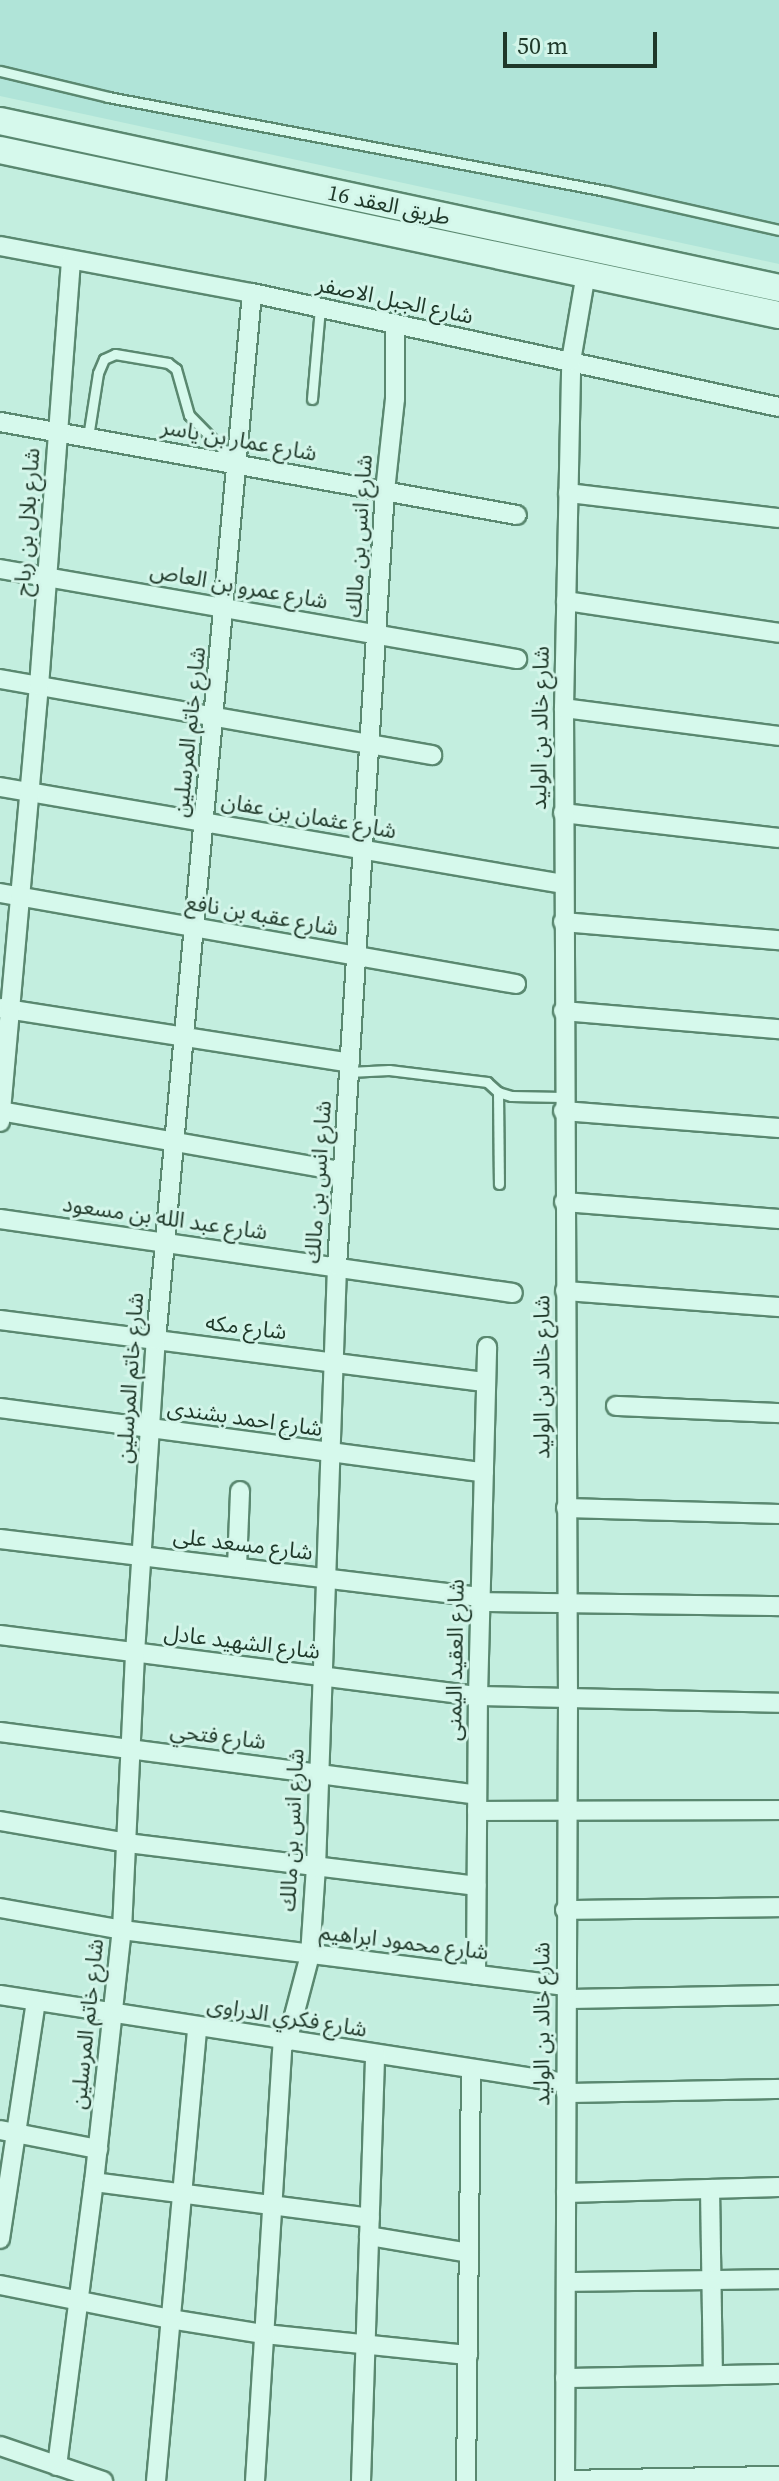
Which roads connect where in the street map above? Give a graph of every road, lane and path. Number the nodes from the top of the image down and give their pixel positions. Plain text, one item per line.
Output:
1 (0, 71) edge
2 (0, 121) edge
3 (0, 150) edge
4 (779, 230) edge
5 (0, 246) edge
6 (71, 260) junction
7 (586, 273) junction
8 (779, 288) edge
9 (252, 293) junction
10 (320, 308) junction
11 (779, 315) edge
12 (395, 325) junction
13 (571, 361) junction
14 (312, 399) dead end
15 (779, 407) edge
16 (0, 422) edge
17 (58, 432) junction
18 (88, 437) junction
19 (238, 465) junction
20 (385, 491) junction
21 (568, 493) junction
22 (517, 515) dead end
23 (779, 518) edge
24 (0, 569) edge
25 (47, 577) junction
26 (566, 601) junction
27 (226, 608) junction
28 (779, 633) edge
29 (376, 635) junction
30 (517, 659) dead end
31 (0, 679) edge
32 (39, 686) junction
33 (564, 708) junction
34 (215, 717) junction
35 (779, 736) edge
36 (370, 744) junction
37 (432, 755) dead end
38 (0, 787) edge
39 (30, 792) junction
40 (563, 813) junction
41 (204, 822) junction
42 (779, 838) edge
43 (363, 849) junction
44 (563, 884) junction
45 (0, 893) edge
46 (20, 897) junction
47 (563, 922) junction
48 (193, 927) junction
49 (779, 940) edge
50 (356, 956) junction
51 (516, 984) dead end
52 (4, 1009) edge
53 (563, 1011) junction
54 (779, 1029) edge
55 (184, 1037) junction
56 (350, 1068) junction
57 (498, 1092) junction
58 (563, 1104) junction
59 (0, 1111) edge
60 (0, 1122) edge
61 (779, 1128) edge
62 (175, 1140) junction
63 (342, 1171) junction
64 (499, 1184) dead end
65 (564, 1202) junction
66 (0, 1219) edge
67 (779, 1219) edge
68 (165, 1244) junction
69 (337, 1266) junction
70 (565, 1291) junction
71 (513, 1293) dead end
72 (779, 1307) edge
73 (0, 1320) edge
74 (156, 1340) junction
75 (487, 1347) dead end
76 (332, 1362) junction
77 (486, 1382) junction
78 (616, 1406) dead end
79 (0, 1408) edge
80 (779, 1413) edge
81 (150, 1430) junction
82 (328, 1454) junction
83 (484, 1473) junction
84 (240, 1491) dead end
85 (566, 1508) junction
86 (779, 1514) edge
87 (0, 1539) edge
88 (141, 1556) junction
89 (237, 1567) junction
90 (325, 1578) junction
91 (480, 1600) junction
92 (567, 1604) junction
93 (779, 1606) edge
94 (0, 1635) edge
95 (135, 1653) junction
96 (322, 1676) junction
97 (478, 1696) junction
98 (568, 1700) junction
99 (779, 1703) edge
100 (0, 1732) edge
101 (131, 1749) junction
102 (319, 1774) junction
103 (477, 1803) junction
104 (779, 1810) edge
105 (567, 1811) junction
106 (0, 1821) edge
107 (127, 1843) junction
108 (316, 1868) junction
109 (476, 1886) junction
110 (779, 1907) edge
111 (0, 1908) edge
112 (565, 1910) junction
113 (122, 1930) junction
114 (310, 1955) junction
115 (476, 1975) junction
116 (566, 1992) junction
117 (0, 1995) edge
118 (779, 1995) edge
119 (36, 2001) junction
120 (113, 2014) junction
121 (197, 2027) junction
122 (285, 2041) junction
123 (375, 2055) junction
124 (471, 2070) junction
125 (566, 2088) junction
126 (779, 2089) edge
127 (8, 2132) edge
128 (98, 2149) junction
129 (94, 2182) junction
130 (779, 2187) edge
131 (710, 2189) junction
132 (182, 2193) junction
133 (566, 2193) junction
134 (272, 2205) junction
135 (369, 2227) junction
136 (0, 2239) edge
137 (469, 2253) junction
138 (779, 2279) edge
139 (711, 2280) junction
140 (566, 2282) junction
141 (0, 2285) edge
142 (79, 2302) junction
143 (170, 2319) junction
144 (264, 2334) junction
145 (365, 2346) junction
146 (468, 2355) junction
147 (713, 2374) junction
148 (779, 2374) edge
149 (565, 2378) junction
150 (0, 2446) edge
151 (57, 2466) junction
152 (779, 2476) edge
153 (103, 2481) edge
154 (156, 2481) edge
155 (255, 2481) edge
156 (361, 2481) edge
157 (466, 2481) edge
158 (565, 2481) edge

1 - 4 lane
2 - 8 street, طريق العقد 16
3 - 7 street, طريق العقد 16
5 - 6 street, شارع الجبل الاصفر
6 - 9 street, شارع الجبل الاصفر
6 - 17 street, شارع بلال بن رباح
7 - 11 street, طريق العقد 16
7 - 13 street, شارع خالد بن الوليد
9 - 10 street, شارع الجبل الاصفر
9 - 19 street, شارع خاتم المرسلين
10 - 12 street, شارع الجبل الاصفر
10 - 14 lane
12 - 13 street, شارع الجبل الاصفر
12 - 20 street, شارع انس بن مالك
13 - 15 street, شارع الجبل الاصفر
13 - 21 street, شارع خالد بن الوليد
16 - 17 street, شارع عمار بن ياسر
17 - 18 street, شارع عمار بن ياسر
17 - 25 street, شارع بلال بن رباح
18 - 19 street, شارع عمار بن ياسر
18 - 19 lane
19 - 20 street, شارع عمار بن ياسر
19 - 27 street, شارع خاتم المرسلين
20 - 22 street, شارع عمار بن ياسر
20 - 29 street, شارع انس بن مالك
21 - 23 street
21 - 26 street, شارع خالد بن الوليد
24 - 25 street, شارع عمرو بن العاص
25 - 27 street, شارع عمرو بن العاص
25 - 32 street, شارع بلال بن رباح
26 - 28 street
26 - 33 street, شارع خالد بن الوليد
27 - 29 street, شارع عمرو بن العاص
27 - 34 street, شارع خاتم المرسلين
29 - 30 street, شارع عمرو بن العاص
29 - 36 street, شارع انس بن مالك
31 - 32 street
32 - 34 street
32 - 39 street, شارع بلال بن رباح
33 - 35 street
33 - 40 street, شارع خالد بن الوليد
34 - 36 street
34 - 41 street, شارع خاتم المرسلين
36 - 37 street
36 - 43 street, شارع انس بن مالك
38 - 39 street, شارع عثمان بن عفان
39 - 41 street, شارع عثمان بن عفان
39 - 46 street, شارع بلال بن رباح
40 - 42 street
40 - 44 street, شارع خالد بن الوليد
41 - 43 street, شارع عثمان بن عفان
41 - 48 street, شارع خاتم المرسلين
43 - 44 street, شارع عثمان بن عفان
43 - 50 street, شارع انس بن مالك
44 - 47 street, شارع خالد بن الوليد
45 - 46 street, شارع عقبه بن نافع
46 - 48 street, شارع عقبه بن نافع
46 - 52 street, شارع بلال بن رباح
47 - 49 street
47 - 53 street, شارع خالد بن الوليد
48 - 50 street, شارع عقبه بن نافع
48 - 55 street, شارع خاتم المرسلين
50 - 51 street, شارع عقبه بن نافع
50 - 56 street, شارع انس بن مالك
52 - 55 street
52 - 59 street, شارع بلال بن رباح
53 - 54 street
53 - 58 street, شارع خالد بن الوليد
55 - 56 street
55 - 62 street, شارع خاتم المرسلين
56 - 57 lane
56 - 63 street, شارع انس بن مالك
57 - 58 lane
57 - 64 lane
58 - 61 street
58 - 65 street, شارع خالد بن الوليد
59 - 60 street, شارع بلال بن رباح
59 - 62 street
62 - 63 street
62 - 68 street, شارع خاتم المرسلين
63 - 69 street, شارع انس بن مالك
65 - 67 street
65 - 70 street, شارع خالد بن الوليد
66 - 68 street, شارع عبد الله بن مسعود
68 - 69 street, شارع عبد الله بن مسعود
68 - 74 street, شارع خاتم المرسلين
69 - 71 street, شارع عبد الله بن مسعود
69 - 76 street, شارع انس بن مالك
70 - 72 street
70 - 85 street, شارع خالد بن الوليد
73 - 74 street, شارع مكه
74 - 76 street, شارع مكه
74 - 81 street, شارع خاتم المرسلين
75 - 77 street, شارع العقيد اليمنى
76 - 77 street, شارع مكه
76 - 82 street, شارع انس بن مالك
77 - 83 street, شارع العقيد اليمنى
78 - 80 street
79 - 81 street, شارع احمد بشندى
81 - 82 street, شارع احمد بشندى
81 - 88 street, شارع خاتم المرسلين
82 - 83 street, شارع احمد بشندى
82 - 90 street, شارع انس بن مالك
83 - 91 street, شارع العقيد اليمنى
84 - 89 street
85 - 86 street
85 - 92 street, شارع خالد بن الوليد
87 - 88 street, شارع مسعد على
88 - 89 street, شارع مسعد على
88 - 95 street, شارع خاتم المرسلين
89 - 90 street, شارع مسعد على
90 - 91 street, شارع مسعد على
90 - 96 street, شارع انس بن مالك
91 - 92 street, شارع مسعد على
91 - 97 street, شارع العقيد اليمنى
92 - 93 street, شارع مسعد على
92 - 98 street, شارع خالد بن الوليد
94 - 95 street, شارع الشهيد عادل
95 - 96 street, شارع الشهيد عادل
95 - 101 street, شارع خاتم المرسلين
96 - 97 street, شارع الشهيد عادل
96 - 102 street, شارع انس بن مالك
97 - 98 street, شارع الشهيد عادل
97 - 103 street, شارع العقيد اليمنى
98 - 99 street, شارع الشهيد عادل
98 - 105 street, شارع خالد بن الوليد
100 - 101 street, شارع فتحي
101 - 102 street, شارع فتحي
101 - 107 street, شارع خاتم المرسلين
102 - 103 street, شارع فتحي
102 - 108 street, شارع انس بن مالك
103 - 105 street, شارع فتحي
103 - 109 street, شارع العقيد اليمنى
104 - 105 street, شارع فتحي
105 - 112 street, شارع خالد بن الوليد
106 - 107 street
107 - 108 street
107 - 113 street, شارع خاتم المرسلين
108 - 109 street
108 - 114 street, شارع انس بن مالك
109 - 115 street, شارع العقيد اليمنى
110 - 112 street
111 - 113 street, شارع محمود ابراهيم
112 - 116 street, شارع خالد بن الوليد
113 - 114 street, شارع محمود ابراهيم
113 - 120 street, شارع خاتم المرسلين
114 - 115 street, شارع محمود ابراهيم
114 - 122 street, شارع انس بن مالك
115 - 116 street, شارع محمود ابراهيم
116 - 118 street, شارع محمود ابراهيم
116 - 125 street, شارع خالد بن الوليد
117 - 119 street, شارع فكري الدراوى
119 - 120 street, شارع فكري الدراوى
119 - 127 street
120 - 121 street, شارع فكري الدراوى
120 - 128 street, شارع خاتم المرسلين
121 - 122 street, شارع فكري الدراوى
121 - 132 street
122 - 123 street, شارع فكري الدراوى
122 - 134 street, شارع انس بن مالك
123 - 124 street, شارع فكري الدراوى
123 - 135 street
124 - 125 street, شارع فكري الدراوى
124 - 137 street
125 - 126 street, شارع فكري الدراوى
125 - 133 street, شارع خالد بن الوليد
127 - 128 street
127 - 136 street
128 - 129 street, شارع خاتم المرسلين
129 - 132 street
129 - 142 street, شارع خاتم المرسلين
130 - 131 street
131 - 133 street
131 - 139 street
132 - 134 street
132 - 143 street
133 - 140 street, شارع خالد بن الوليد
134 - 135 street
134 - 144 street, شارع انس بن مالك
135 - 137 street
135 - 145 street
137 - 146 street
138 - 139 street
139 - 140 street
139 - 147 street
140 - 149 street, شارع خالد بن الوليد
141 - 142 street
142 - 143 street
142 - 151 street, شارع خاتم المرسلين
143 - 144 street
143 - 154 street
144 - 145 street
144 - 155 street, شارع انس بن مالك
145 - 146 street
145 - 156 street
146 - 157 street
147 - 148 street
147 - 149 street
149 - 158 street, شارع خالد بن الوليد
150 - 151 street
151 - 153 street
152 - 158 street

